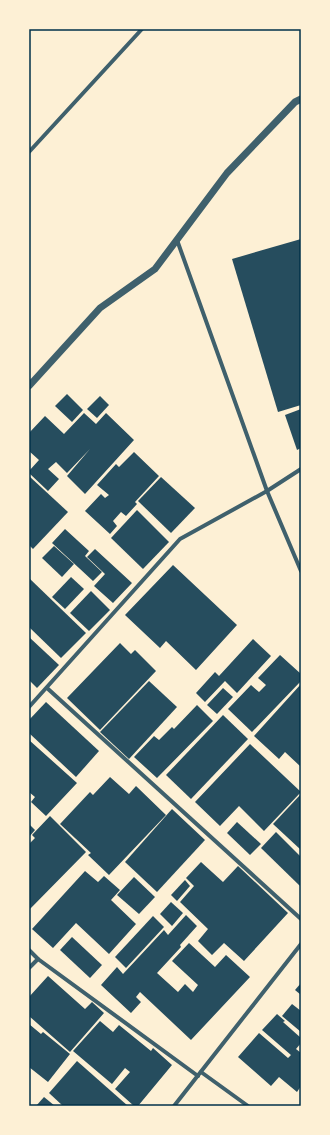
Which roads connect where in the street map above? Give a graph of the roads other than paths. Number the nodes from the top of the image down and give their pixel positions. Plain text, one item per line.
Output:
1 (142, 29) edge
2 (301, 99) edge
3 (29, 152) edge
4 (177, 240) junction
5 (29, 386) edge
6 (301, 469) edge
7 (267, 491) junction
8 (301, 571) edge
9 (47, 688) junction
10 (29, 707) edge
11 (301, 919) edge
12 (301, 944) edge
13 (29, 950) edge
14 (38, 959) junction
15 (29, 968) edge
16 (200, 1074) junction
17 (174, 1106) edge
18 (248, 1106) edge

1 - 3 street
2 - 4 street
4 - 5 street
4 - 7 street
6 - 7 street
7 - 8 street
7 - 9 street
9 - 10 street
9 - 11 street
12 - 16 street
13 - 14 street
14 - 15 street
14 - 16 street
16 - 17 street
16 - 18 street

